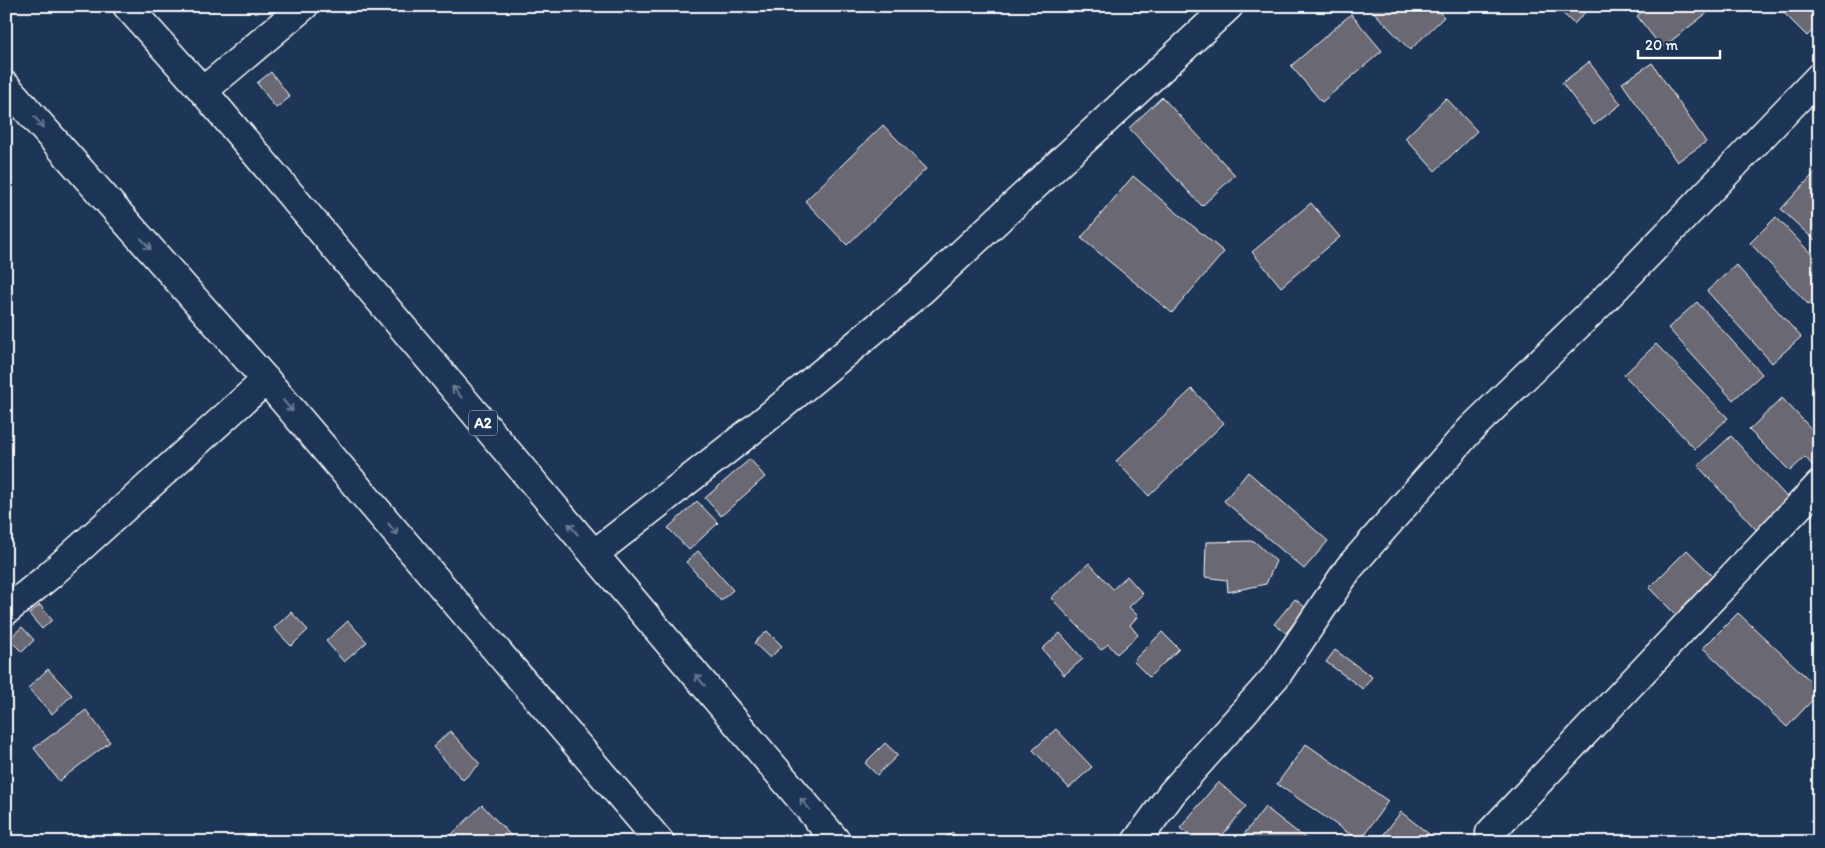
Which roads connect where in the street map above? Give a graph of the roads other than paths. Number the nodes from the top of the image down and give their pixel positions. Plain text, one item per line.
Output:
1 (127, 6) edge
2 (304, 6) edge
3 (1229, 6) edge
4 (1819, 77) edge
5 (6, 86) edge
6 (203, 91) junction
7 (266, 380) junction
8 (1819, 485) edge
9 (594, 554) junction
10 (6, 611) edge
11 (1490, 833) dead end
12 (660, 842) edge
13 (836, 842) edge
14 (1136, 842) edge

1 - 6 main road, A2
2 - 6 main road
3 - 9 main road
4 - 14 main road
5 -> 7 main road
9 -> 6 main road, A2
7 - 10 main road
7 -> 12 main road
8 - 11 main road
13 -> 9 main road, A2

